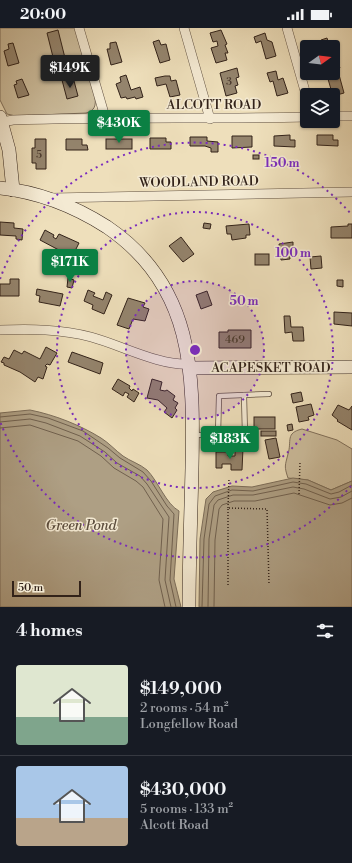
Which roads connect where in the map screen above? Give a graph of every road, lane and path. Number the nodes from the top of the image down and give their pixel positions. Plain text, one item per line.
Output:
1 (79, 28) edge
2 (184, 28) edge
3 (287, 28) edge
4 (304, 88) edge
5 (340, 116) edge
6 (352, 116) edge
7 (105, 117) junction
8 (300, 117) edge
9 (1, 119) edge
10 (210, 119) junction
11 (0, 188) edge
12 (13, 190) junction
13 (352, 192) edge
14 (46, 198) junction
15 (0, 330) edge
16 (190, 366) junction
17 (352, 367) edge
18 (269, 394) dead end
19 (244, 396) junction
20 (218, 434) junction
21 (193, 435) junction
22 (300, 462) dead end
23 (229, 478) dead end
24 (299, 494) dead end
25 (228, 508) junction
26 (269, 584) dead end
27 (228, 586) dead end
28 (189, 607) edge

1 - 7 street
2 - 10 street
3 - 4 street
5 - 6 street
7 - 9 street, ALCOTT ROAD
7 - 10 street, ALCOTT ROAD
8 - 10 street, ALCOTT ROAD
9 - 12 main road
11 - 12 main road
12 - 14 main road
13 - 14 street, WOODLAND ROAD
14 - 16 main road
15 - 16 street
16 - 17 main road, ACAPESKET ROAD
16 - 21 main road
18 - 19 lane
19 - 20 lane
19 - 20 lane
20 - 21 lane
21 - 28 main road
22 - 24 path
23 - 25 path
25 - 26 path
25 - 27 path

